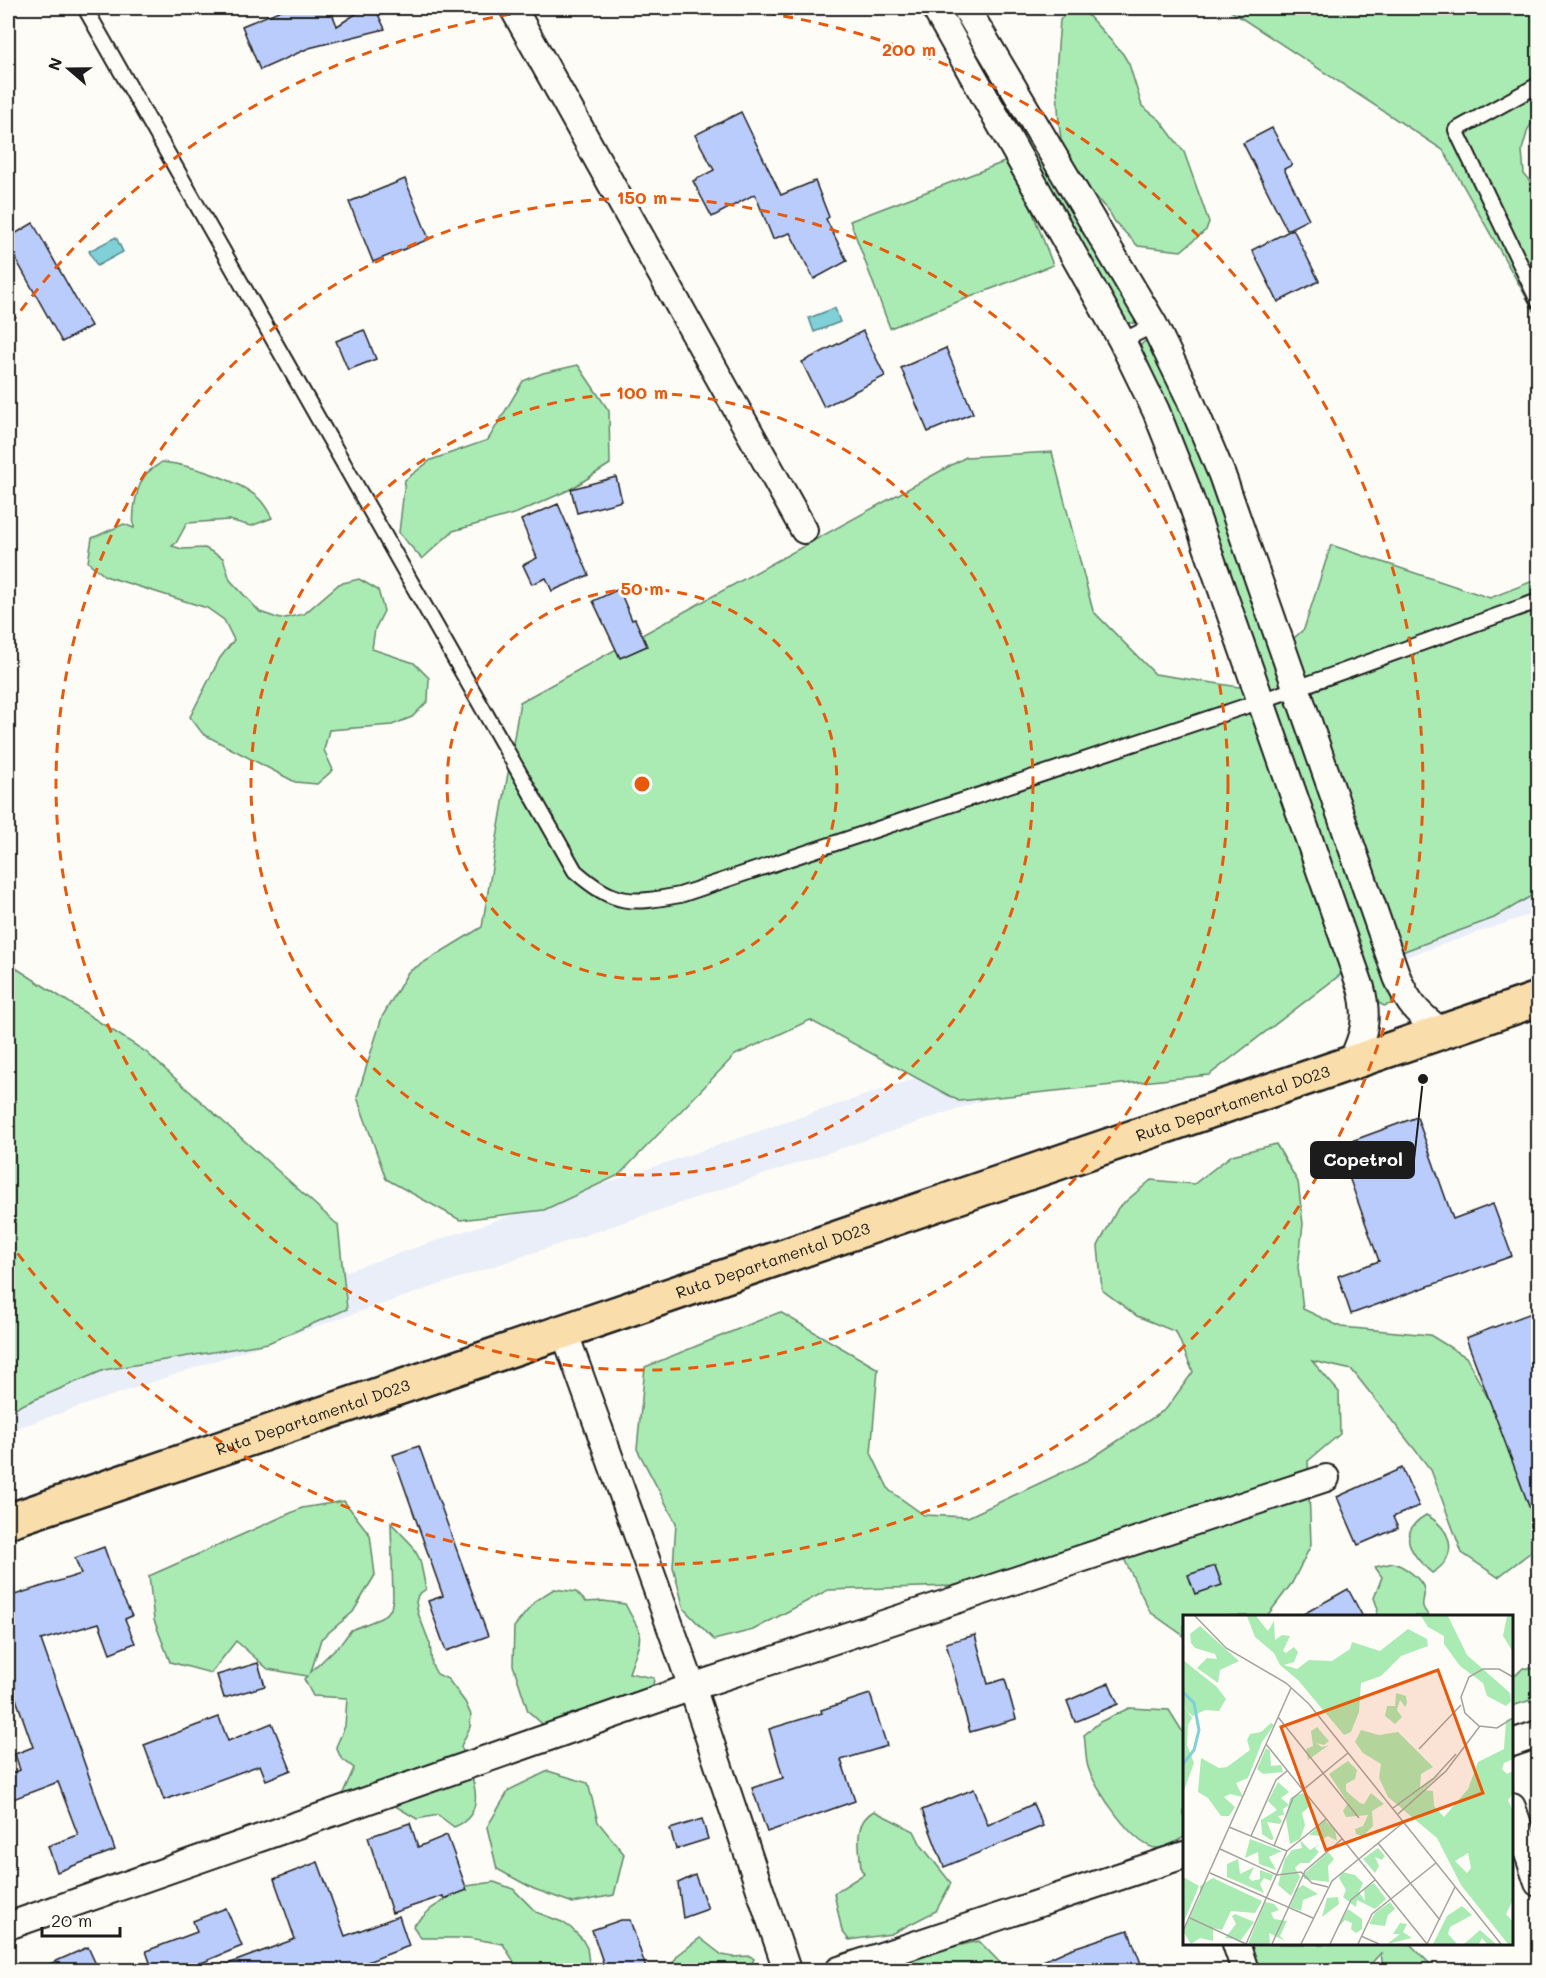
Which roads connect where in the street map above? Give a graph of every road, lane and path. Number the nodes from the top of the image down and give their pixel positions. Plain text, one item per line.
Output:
1 (85, 8) edge
2 (513, 8) edge
3 (935, 8) edge
4 (966, 8) edge
5 (1539, 85) edge
6 (1539, 301) edge
7 (1154, 325) junction
8 (1122, 341) junction
9 (804, 530) dead end
10 (1539, 601) edge
11 (1296, 688) junction
12 (1261, 701) junction
13 (1539, 999) edge
14 (1442, 1032) junction
15 (1351, 1063) junction
16 (564, 1331) junction
17 (1326, 1478) dead end
18 (8, 1521) edge
19 (692, 1688) junction
20 (1539, 1734) edge
21 (1513, 1743) edge
22 (1513, 1810) edge
23 (1183, 1856) edge
24 (1539, 1883) edge
25 (8, 1926) edge
26 (1236, 1945) edge
27 (787, 1971) edge
28 (839, 1971) edge
29 (1245, 1971) edge

1 - 12 lane
2 - 9 street
3 - 8 street
4 - 7 street
5 - 6 lane
7 - 8 lane
7 - 11 street
8 - 12 street
10 - 11 lane
11 - 12 lane
11 - 14 street
12 - 15 street
13 - 14 main road, Ruta Departamental D023
14 - 15 main road, Ruta Departamental D023
15 - 16 main road, Ruta Departamental D023
16 - 18 main road, Ruta Departamental D023
16 - 19 street
17 - 19 street
19 - 25 street
19 - 27 street
20 - 21 street
22 - 24 street
23 - 28 street
26 - 29 street

